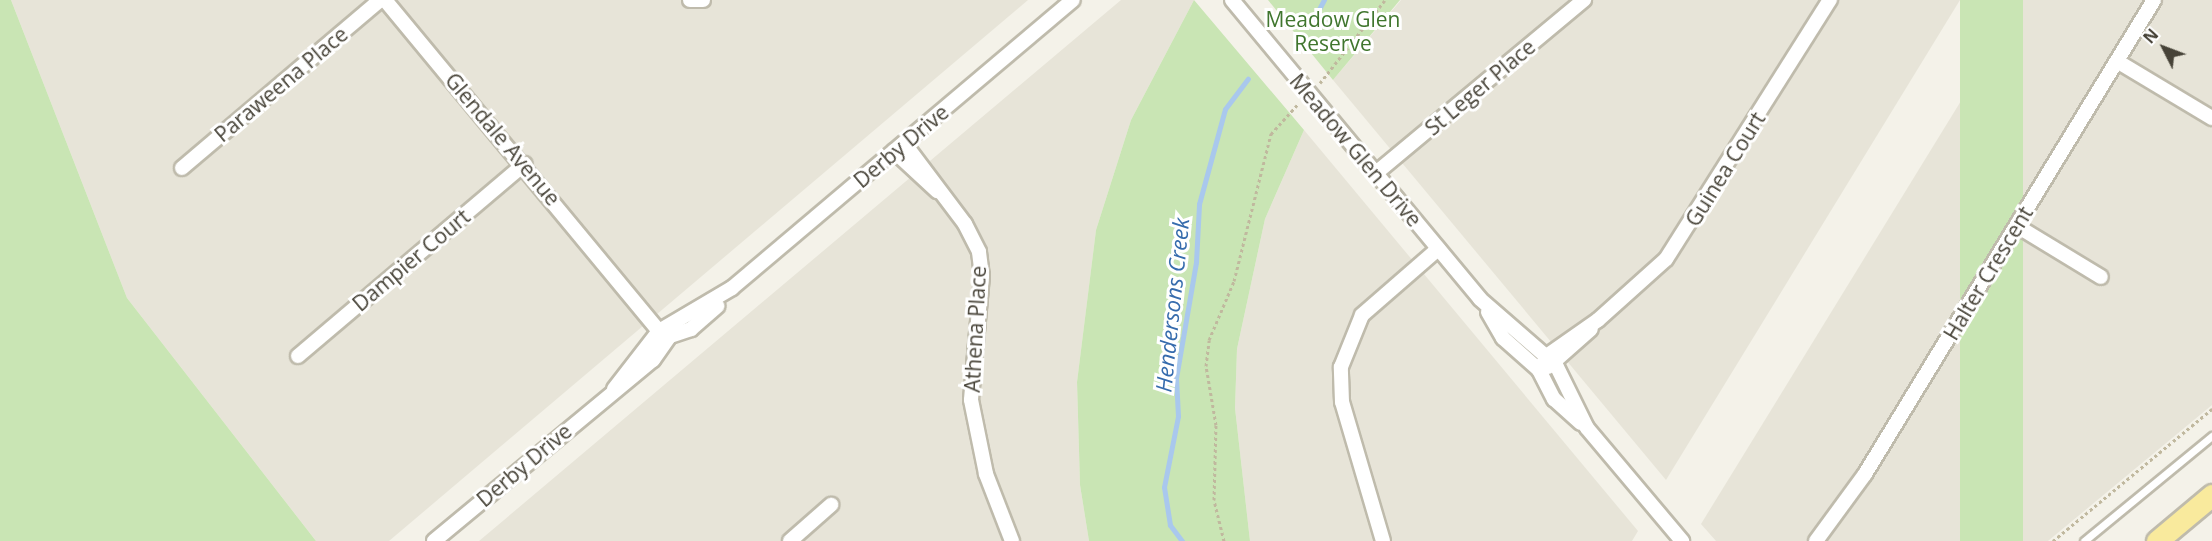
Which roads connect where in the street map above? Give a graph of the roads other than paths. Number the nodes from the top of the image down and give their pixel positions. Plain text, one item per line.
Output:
1 (382, 0) edge
2 (690, 0) edge
3 (703, 0) edge
4 (1232, 0) edge
5 (1584, 0) edge
6 (1830, 0) edge
7 (2154, 0) edge
8 (1072, 1) edge
9 (2117, 61) junction
10 (2212, 118) edge
11 (899, 147) junction
12 (524, 164) junction
13 (182, 168) dead end
14 (1376, 173) junction
15 (2017, 226) junction
16 (1438, 249) junction
17 (2101, 277) dead end
18 (1480, 299) junction
19 (665, 331) junction
20 (298, 356) dead end
21 (1552, 360) junction
22 (1539, 370) junction
23 (1587, 428) junction
24 (2212, 436) edge
25 (2212, 495) edge
26 (831, 505) dead end
27 (442, 539) edge
28 (790, 541) edge
29 (1012, 541) edge
30 (1383, 541) edge
31 (1682, 541) edge
32 (1816, 541) edge
33 (2084, 541) edge
34 (2157, 541) edge

1 - 12 street, Glendale Avenue
1 - 13 street, Paraweena Place
2 - 3 street
4 - 14 street, Meadow Glen Drive
5 - 14 street, St Leger Place
6 - 21 street, Guinea Court
7 - 9 street, Halter Crescent
8 - 11 street, Derby Drive
9 - 10 street
9 - 15 street, Halter Crescent
11 - 19 street, Derby Drive
11 - 29 street, Athena Place
12 - 19 street, Glendale Avenue
12 - 20 street, Dampier Court
14 - 16 street, Meadow Glen Drive
15 - 17 street
15 - 32 street, Halter Crescent
16 - 18 street, Meadow Glen Drive
16 - 30 street
18 - 21 street, Meadow Glen Drive
18 - 22 street, Meadow Glen Drive
19 - 27 street, Derby Drive
21 - 22 street, Guinea Court
21 - 23 street, Meadow Glen Drive
22 - 23 street, Meadow Glen Drive
23 - 31 street, Meadow Glen Drive
24 - 33 lane
25 - 34 main road
26 - 28 street

